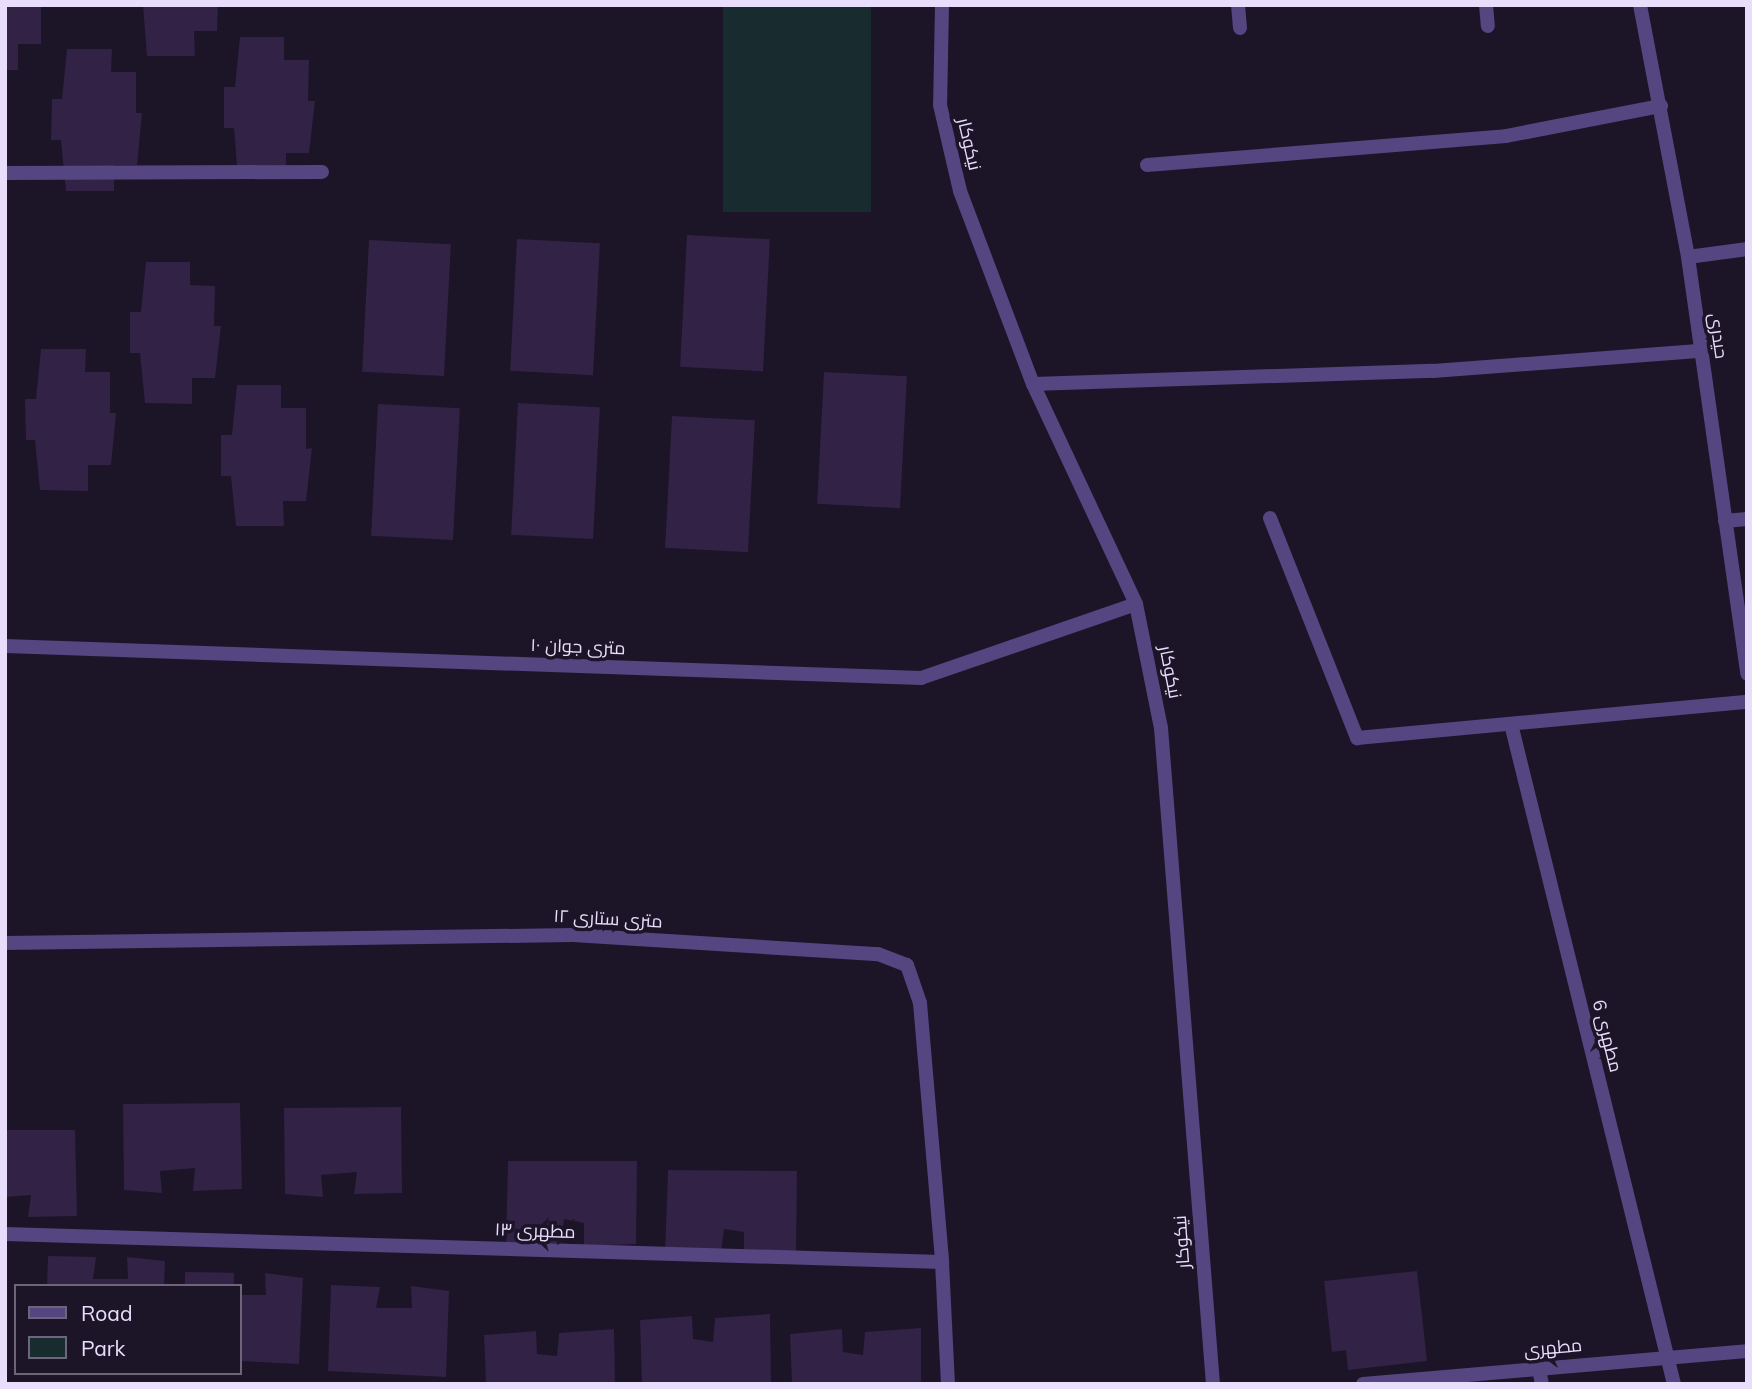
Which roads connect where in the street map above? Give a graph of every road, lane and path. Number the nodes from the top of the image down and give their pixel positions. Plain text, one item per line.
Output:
1 (942, 5) edge
2 (1238, 5) edge
3 (1486, 5) edge
4 (1640, 5) edge
5 (1488, 26) dead end
6 (1240, 28) dead end
7 (1661, 106) junction
8 (1147, 165) dead end
9 (322, 172) dead end
10 (5, 173) edge
11 (1747, 249) edge
12 (1688, 257) junction
13 (1701, 351) junction
14 (1033, 384) junction
15 (1270, 518) dead end
16 (1747, 519) edge
17 (1725, 521) junction
18 (1136, 604) junction
19 (5, 646) edge
20 (1747, 674) edge
21 (1747, 702) edge
22 (1511, 724) junction
23 (5, 943) edge
24 (5, 1234) edge
25 (942, 1262) junction
26 (1747, 1351) edge
27 (1666, 1358) junction
28 (1541, 1376) edge
29 (948, 1384) edge
30 (1213, 1384) edge
31 (1363, 1384) edge
32 (1674, 1384) edge

1 - 14 street, نیکوکار
2 - 6 street
3 - 5 street
4 - 7 street, حیدری
7 - 8 street
7 - 12 street, حیدری
9 - 10 street
11 - 12 street
12 - 13 street, حیدری
13 - 14 street
13 - 17 street, حیدری
14 - 18 street, نیکوکار
15 - 22 street
16 - 17 street
17 - 20 street, حیدری
18 - 19 street, ۱۰ متری جوان
18 - 30 street, نیکوکار
21 - 22 street
22 - 27 street, مطهری 6
23 - 25 street, ۱۲ متری ستاری
24 - 25 street, مطهری ۱۳
25 - 29 street
26 - 27 street, مطهری
27 - 28 street, مطهری
27 - 32 street, مطهری 6
28 - 31 street, مطهری

